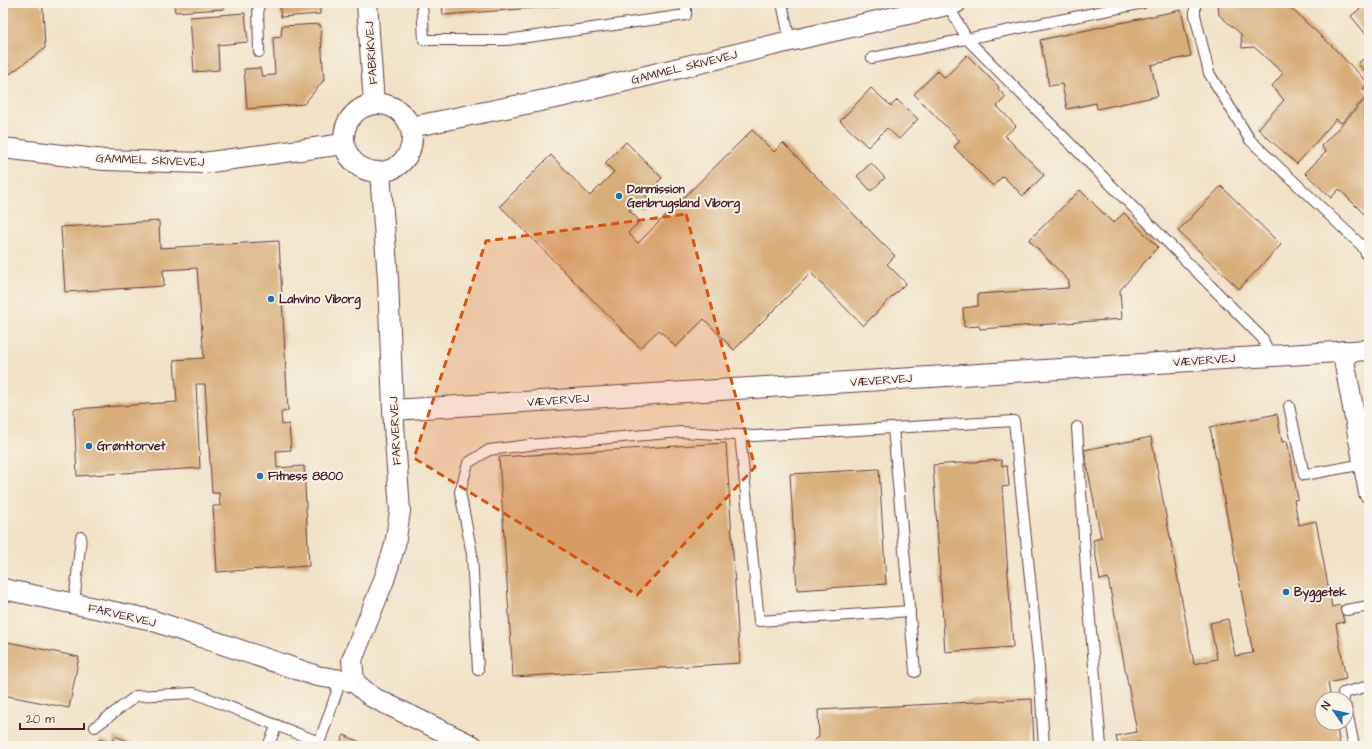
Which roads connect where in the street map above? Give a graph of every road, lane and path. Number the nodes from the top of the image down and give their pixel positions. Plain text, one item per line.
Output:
1 (258, 3) edge
2 (367, 3) edge
3 (422, 3) edge
4 (686, 3) edge
5 (782, 3) edge
6 (1144, 3) edge
7 (1195, 3) edge
8 (952, 4) edge
9 (967, 39) junction
10 (790, 41) junction
11 (259, 52) dead end
12 (872, 58) dead end
13 (374, 104) junction
14 (411, 126) junction
15 (344, 144) junction
16 (3, 148) edge
17 (380, 172) junction
18 (1369, 259) edge
19 (1369, 350) edge
20 (1344, 351) junction
21 (1269, 356) junction
22 (1289, 406) dead end
23 (393, 410) junction
24 (1077, 427) dead end
25 (893, 428) junction
26 (740, 435) junction
27 (1364, 464) junction
28 (1369, 493) edge
29 (81, 537) dead end
30 (3, 589) edge
31 (74, 604) junction
32 (1369, 606) edge
33 (1346, 610) dead end
34 (910, 611) junction
35 (478, 670) dead end
36 (916, 672) dead end
37 (347, 681) junction
38 (1369, 686) edge
39 (1350, 691) edge
40 (277, 725) junction
41 (95, 727) dead end
42 (1351, 731) edge
43 (319, 744) edge
44 (268, 746) edge
45 (473, 746) edge
46 (1044, 746) edge
47 (1101, 746) edge
48 (1354, 746) edge

1 - 11 lane
2 - 13 street, FABRIKVEJ
3 - 4 lane
5 - 10 lane
6 - 9 lane
7 - 18 lane
8 - 9 lane
8 - 10 street, GAMMEL SKIVEVEJ
9 - 12 lane
9 - 21 lane
10 - 14 street, GAMMEL SKIVEVEJ
13 - 14 street
13 - 15 street
14 - 17 street
15 - 16 street, GAMMEL SKIVEVEJ
15 - 17 street
17 - 23 street, FARVERVEJ
19 - 20 street, VÆVERVEJ
20 - 21 street, VÆVERVEJ
20 - 27 street
21 - 23 street, VÆVERVEJ
22 - 27 lane
23 - 37 street, FARVERVEJ
24 - 47 lane
25 - 26 lane
25 - 34 lane
25 - 46 lane
26 - 34 lane
26 - 35 lane
27 - 28 street
29 - 31 lane
30 - 31 street, FARVERVEJ
31 - 37 street, FARVERVEJ
32 - 33 lane
34 - 36 lane
37 - 43 lane
37 - 45 street
38 - 39 lane
40 - 41 lane
40 - 43 lane
40 - 44 lane
42 - 48 lane

